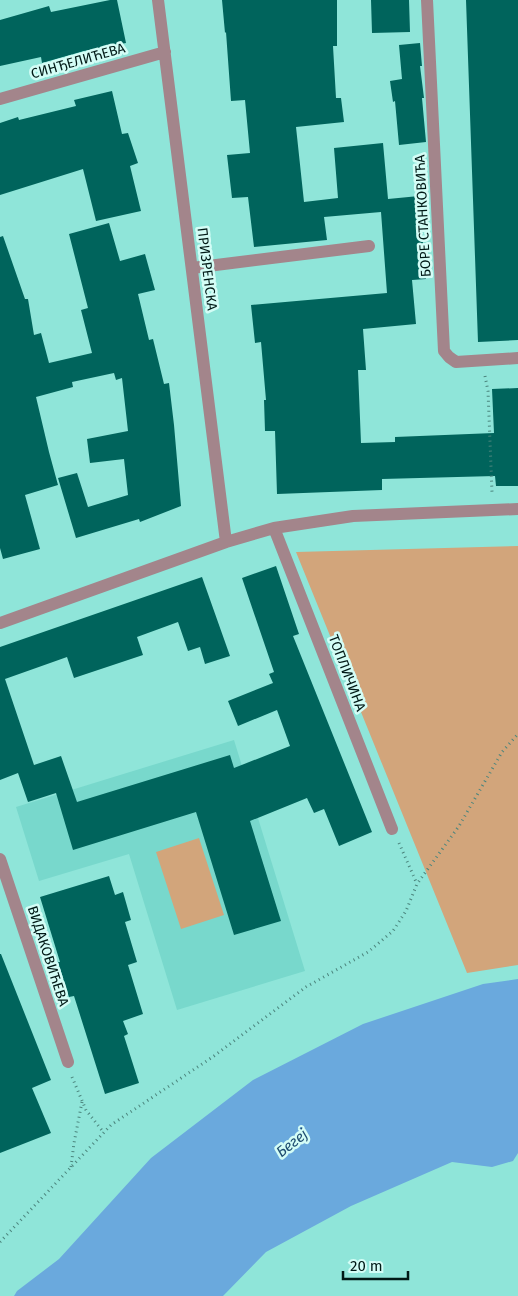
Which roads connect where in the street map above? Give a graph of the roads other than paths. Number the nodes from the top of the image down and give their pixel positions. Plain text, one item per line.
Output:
1 (158, 0) edge
2 (427, 0) edge
3 (165, 52) junction
4 (0, 99) edge
5 (369, 246) dead end
6 (192, 268) junction
7 (518, 358) edge
8 (518, 509) edge
9 (274, 528) junction
10 (226, 542) junction
11 (0, 623) edge
12 (392, 829) road end
13 (0, 859) edge
14 (68, 1062) road end

1 - 3 street, ПРИЗРЕНСКА
2 - 7 street, БОРЕ СТАНКОВИЋА
3 - 4 street, СИНЂЕЛИЋЕВА
3 - 6 street, ПРИЗРЕНСКА
5 - 6 street
6 - 10 street, ПРИЗРЕНСКА
8 - 9 street
9 - 10 street
9 - 12 street, ТОПЛИЧИНА
10 - 11 street
13 - 14 street, ВИДАКОВИЋЕВА

